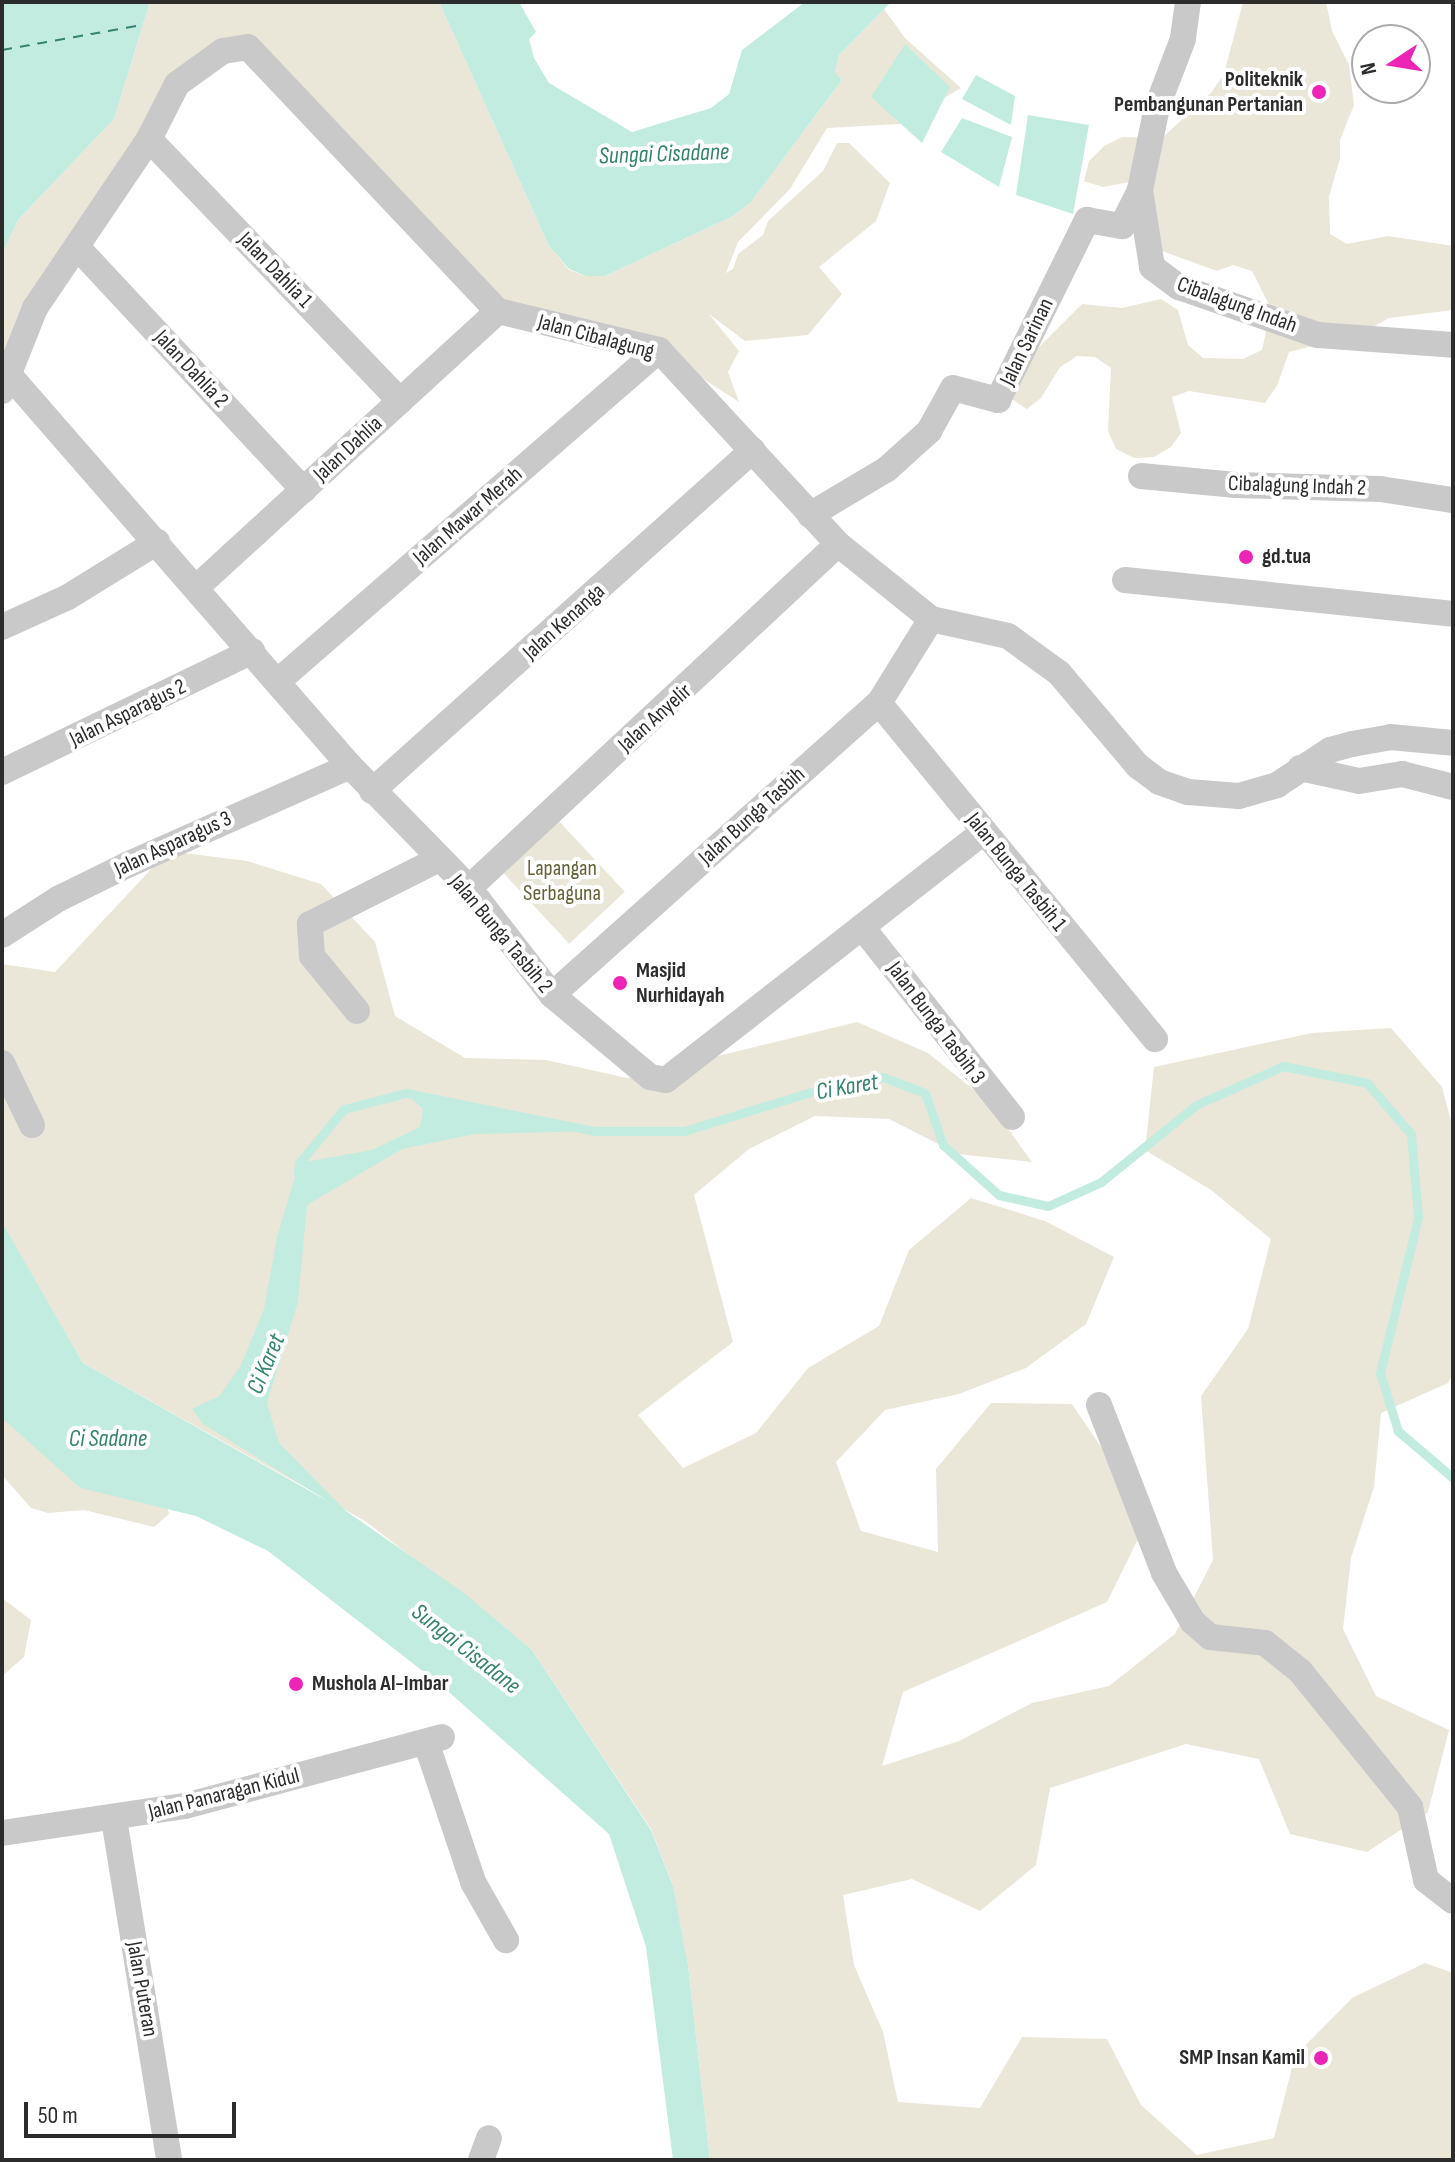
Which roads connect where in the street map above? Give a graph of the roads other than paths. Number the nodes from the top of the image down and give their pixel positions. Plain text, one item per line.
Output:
1 (1188, 2) edge
2 (149, 139) junction
3 (1142, 179) junction
4 (78, 248) junction
5 (498, 311) junction
6 (1453, 345) edge
7 (659, 350) junction
8 (6, 384) edge
9 (400, 401) junction
10 (753, 450) junction
11 (1141, 476) dead end
12 (304, 490) junction
13 (1453, 500) edge
14 (810, 515) junction
15 (157, 542) junction
16 (838, 544) junction
17 (1125, 580) dead end
18 (197, 587) junction
19 (1453, 614) edge
20 (931, 619) junction
21 (2, 627) edge
22 (252, 651) junction
23 (277, 682) junction
24 (879, 703) junction
25 (1453, 743) edge
26 (350, 766) junction
27 (1300, 768) junction
28 (2, 772) edge
29 (1453, 787) edge
30 (372, 791) junction
31 (983, 832) junction
32 (437, 860) junction
33 (469, 888) junction
34 (862, 927) junction
35 (2, 935) edge
36 (552, 995) junction
37 (357, 1011) dead end
38 (1155, 1039) dead end
39 (2, 1063) edge
40 (1012, 1117) dead end
41 (32, 1125) dead end
42 (1099, 1405) dead end
43 (114, 1819) junction
44 (2, 1833) edge
45 (1453, 1901) edge
46 (506, 1940) dead end
47 (169, 2160) edge

1 - 3 street, Cibalagung Indah
2 - 4 street
2 - 5 street
2 - 9 street, Jalan Dahlia 1
3 - 6 street, Cibalagung Indah
3 - 14 street, Jalan Sarinan
4 - 8 street
4 - 12 street, Jalan Dahlia 2
5 - 7 street, Jalan Cibalagung
5 - 9 street, Jalan Dahlia
7 - 10 street, Jalan Cibalagung
7 - 23 street, Jalan Mawar Merah
8 - 15 street, Jalan Bunga Tasbih 2
9 - 12 street, Jalan Dahlia
10 - 14 street, Jalan Cibalagung
10 - 30 street, Jalan Kenanga
11 - 13 street, Cibalagung Indah 2
12 - 18 street, Jalan Dahlia
14 - 16 street, Jalan Cibalagung
15 - 18 street, Jalan Bunga Tasbih 2
15 - 21 street
16 - 20 street, Jalan Cibalagung
16 - 33 street, Jalan Anyelir
17 - 19 street
18 - 22 street, Jalan Bunga Tasbih 2
20 - 24 street, Jalan Bunga Tasbih
20 - 27 street, Jalan Cibalagung
22 - 23 street, Jalan Bunga Tasbih 2
22 - 28 street, Jalan Asparagus 2
23 - 26 street, Jalan Bunga Tasbih 2
24 - 31 street, Jalan Bunga Tasbih 1
24 - 36 street, Jalan Bunga Tasbih
25 - 27 street, Jalan Cibalagung
26 - 30 street, Jalan Bunga Tasbih 2
26 - 35 street, Jalan Asparagus 3
27 - 29 street
30 - 32 street, Jalan Bunga Tasbih 2
31 - 34 street, Jalan Bunga Tasbih 2
31 - 38 street, Jalan Bunga Tasbih 1
32 - 33 street, Jalan Bunga Tasbih 2
32 - 37 street
33 - 36 street, Jalan Bunga Tasbih 2
34 - 36 street, Jalan Bunga Tasbih 2
34 - 40 street, Jalan Bunga Tasbih 3
39 - 41 street
42 - 45 street
43 - 44 street, Jalan Panaragan Kidul
43 - 46 street, Jalan Panaragan Kidul
43 - 47 street, Jalan Puteran

